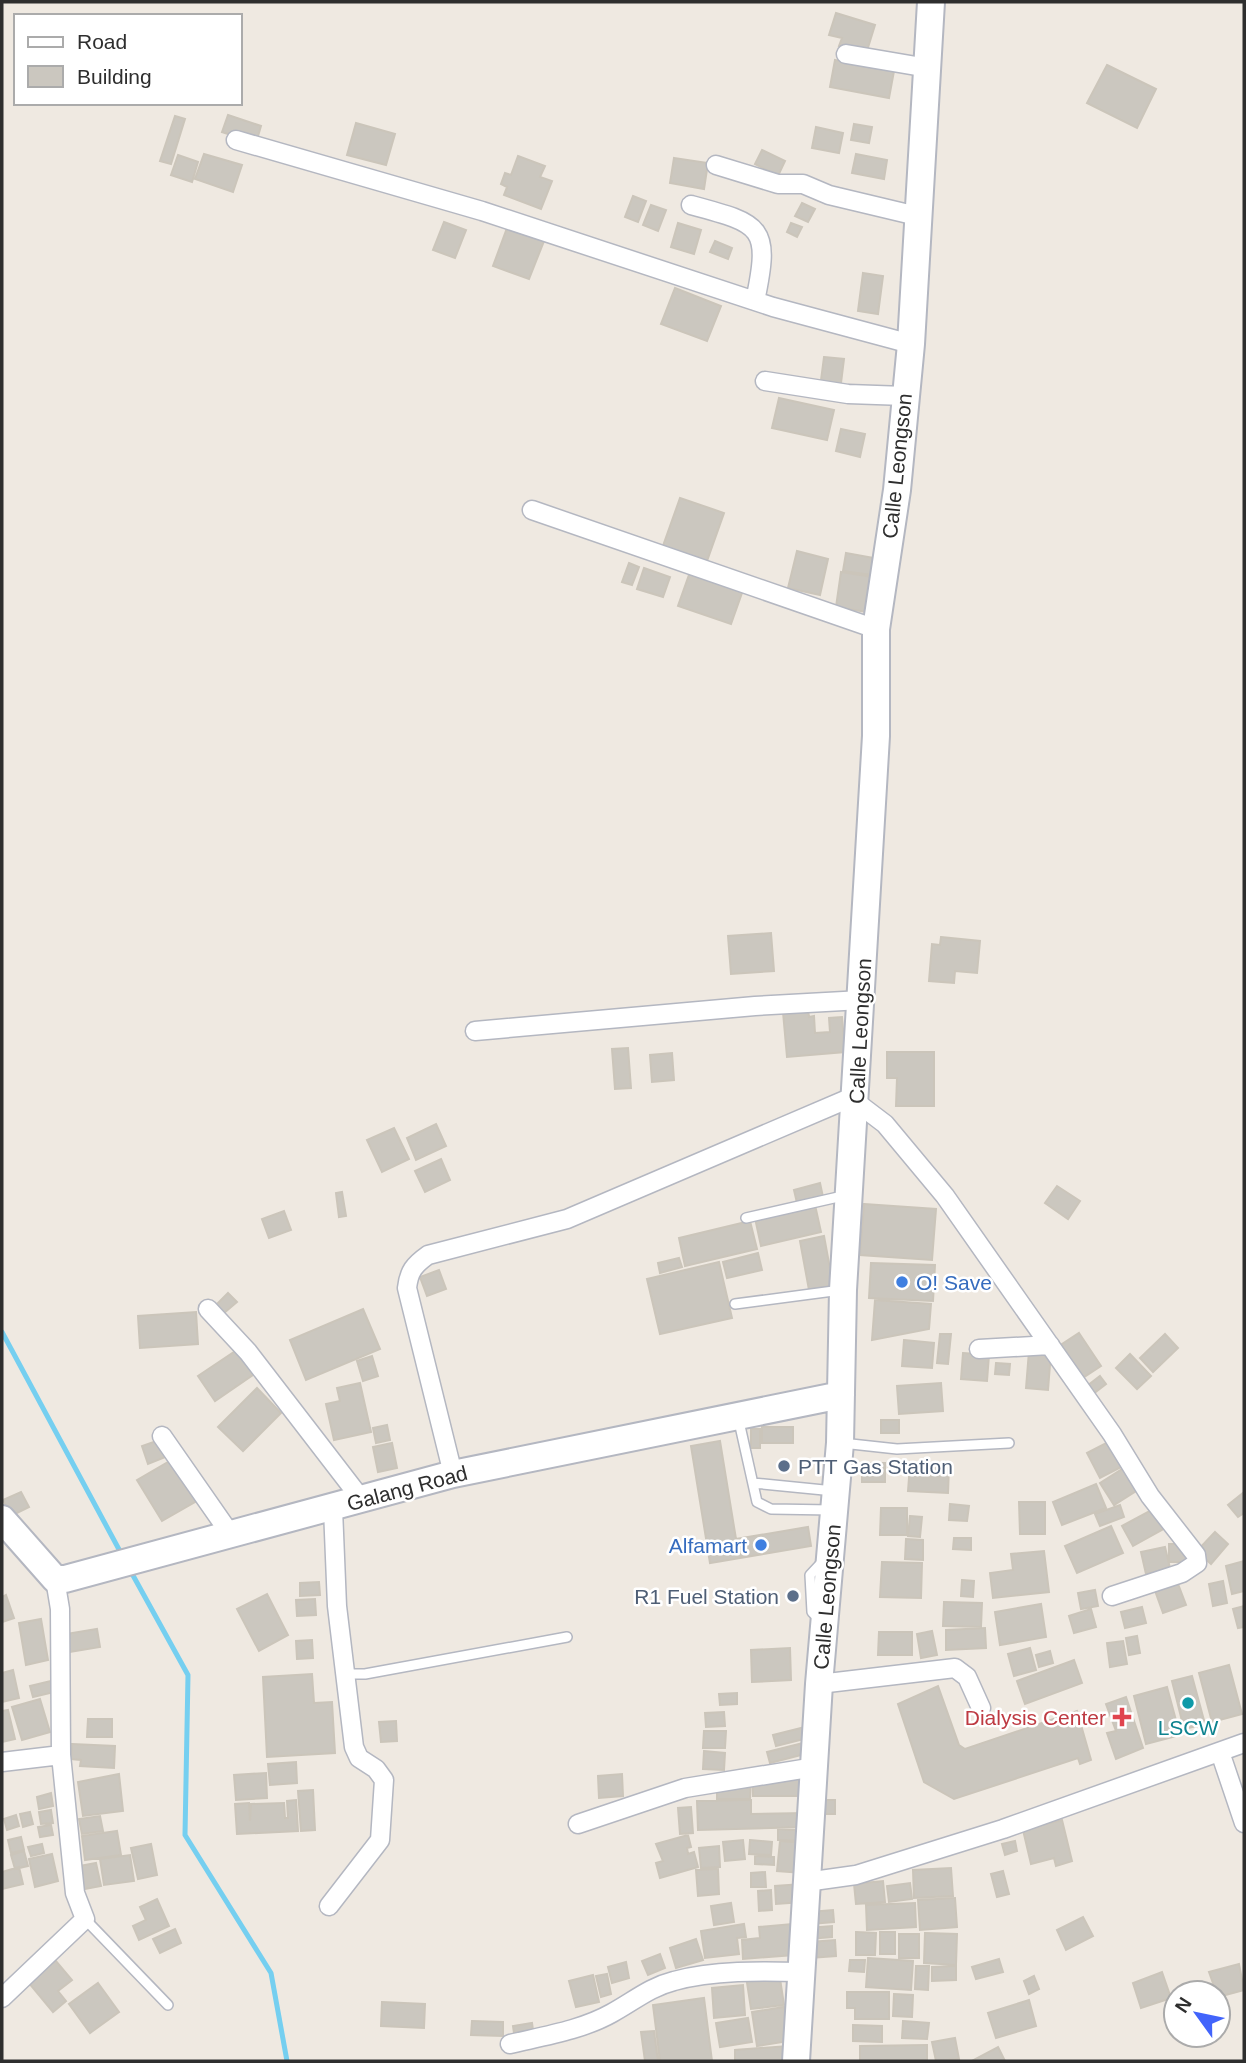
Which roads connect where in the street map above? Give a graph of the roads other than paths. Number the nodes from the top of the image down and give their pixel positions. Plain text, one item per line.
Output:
1 (925, 2) edge
2 (931, 2) edge
3 (846, 54) dead end
4 (928, 68) junction
5 (236, 140) dead end
6 (716, 165) dead end
7 (691, 205) dead end
8 (917, 216) junction
9 (755, 301) junction
10 (911, 344) junction
11 (765, 381) dead end
12 (905, 396) junction
13 (532, 510) dead end
14 (876, 629) junction
15 (862, 1000) junction
16 (475, 1031) dead end
17 (857, 1099) junction
18 (849, 1195) junction
19 (746, 1218) dead end
20 (843, 1290) junction
21 (735, 1304) dead end
22 (208, 1309) dead end
23 (1051, 1345) junction
24 (979, 1349) dead end
25 (841, 1395) junction
26 (738, 1415) junction
27 (162, 1436) dead end
28 (840, 1443) junction
29 (1009, 1443) dead end
30 (453, 1474) junction
31 (753, 1483) junction
32 (362, 1500) junction
33 (835, 1501) junction
34 (333, 1509) junction
35 (2, 1519) edge
36 (230, 1535) junction
37 (60, 1579) junction
38 (1112, 1596) dead end
39 (567, 1637) dead end
40 (345, 1674) junction
41 (819, 1684) junction
42 (981, 1708) dead end
43 (1244, 1743) edge
44 (1220, 1752) junction
45 (61, 1755) junction
46 (2, 1762) edge
47 (815, 1767) junction
48 (1244, 1823) edge
49 (578, 1824) dead end
50 (806, 1882) junction
51 (329, 1906) dead end
52 (85, 1919) junction
53 (802, 1972) junction
54 (2, 1998) edge
55 (168, 2005) dead end
56 (510, 2044) dead end
57 (796, 2061) edge

1 - 2 street
2 - 4 main road, Calle Leongson
3 - 4 street
4 - 8 main road, Calle Leongson
5 - 9 street
6 - 8 street
7 - 9 street
8 - 10 main road, Calle Leongson
9 - 10 street
10 - 12 main road, Calle Leongson
11 - 12 street
12 - 14 main road, Calle Leongson
13 - 14 street
14 - 15 main road, Calle Leongson
15 - 16 street
15 - 17 main road, Calle Leongson
17 - 18 main road, Calle Leongson
17 - 23 street
17 - 30 street
18 - 19 lane
18 - 20 main road, Calle Leongson
20 - 21 lane
20 - 25 main road, Calle Leongson
22 - 32 street
23 - 24 street
23 - 38 street
25 - 26 main road, Galang Road
25 - 28 main road, Calle Leongson
26 - 30 main road, Galang Road
26 - 31 lane
27 - 36 street
28 - 29 lane
28 - 33 main road, Calle Leongson
30 - 32 main road, Galang Road
31 - 33 lane
31 - 33 lane
32 - 34 main road, Galang Road
33 - 41 main road, Calle Leongson
34 - 36 main road, Galang Road
34 - 40 street
35 - 37 main road
36 - 37 main road, Galang Road
37 - 45 street
39 - 40 lane
40 - 51 street
41 - 42 street
41 - 47 main road, Calle Leongson
43 - 44 street
44 - 48 street
44 - 50 street
45 - 46 street
45 - 52 street
47 - 49 street
47 - 50 main road, Calle Leongson
50 - 53 main road, Calle Leongson
52 - 54 street
52 - 55 lane
53 - 56 street
53 - 57 main road, Calle Leongson

